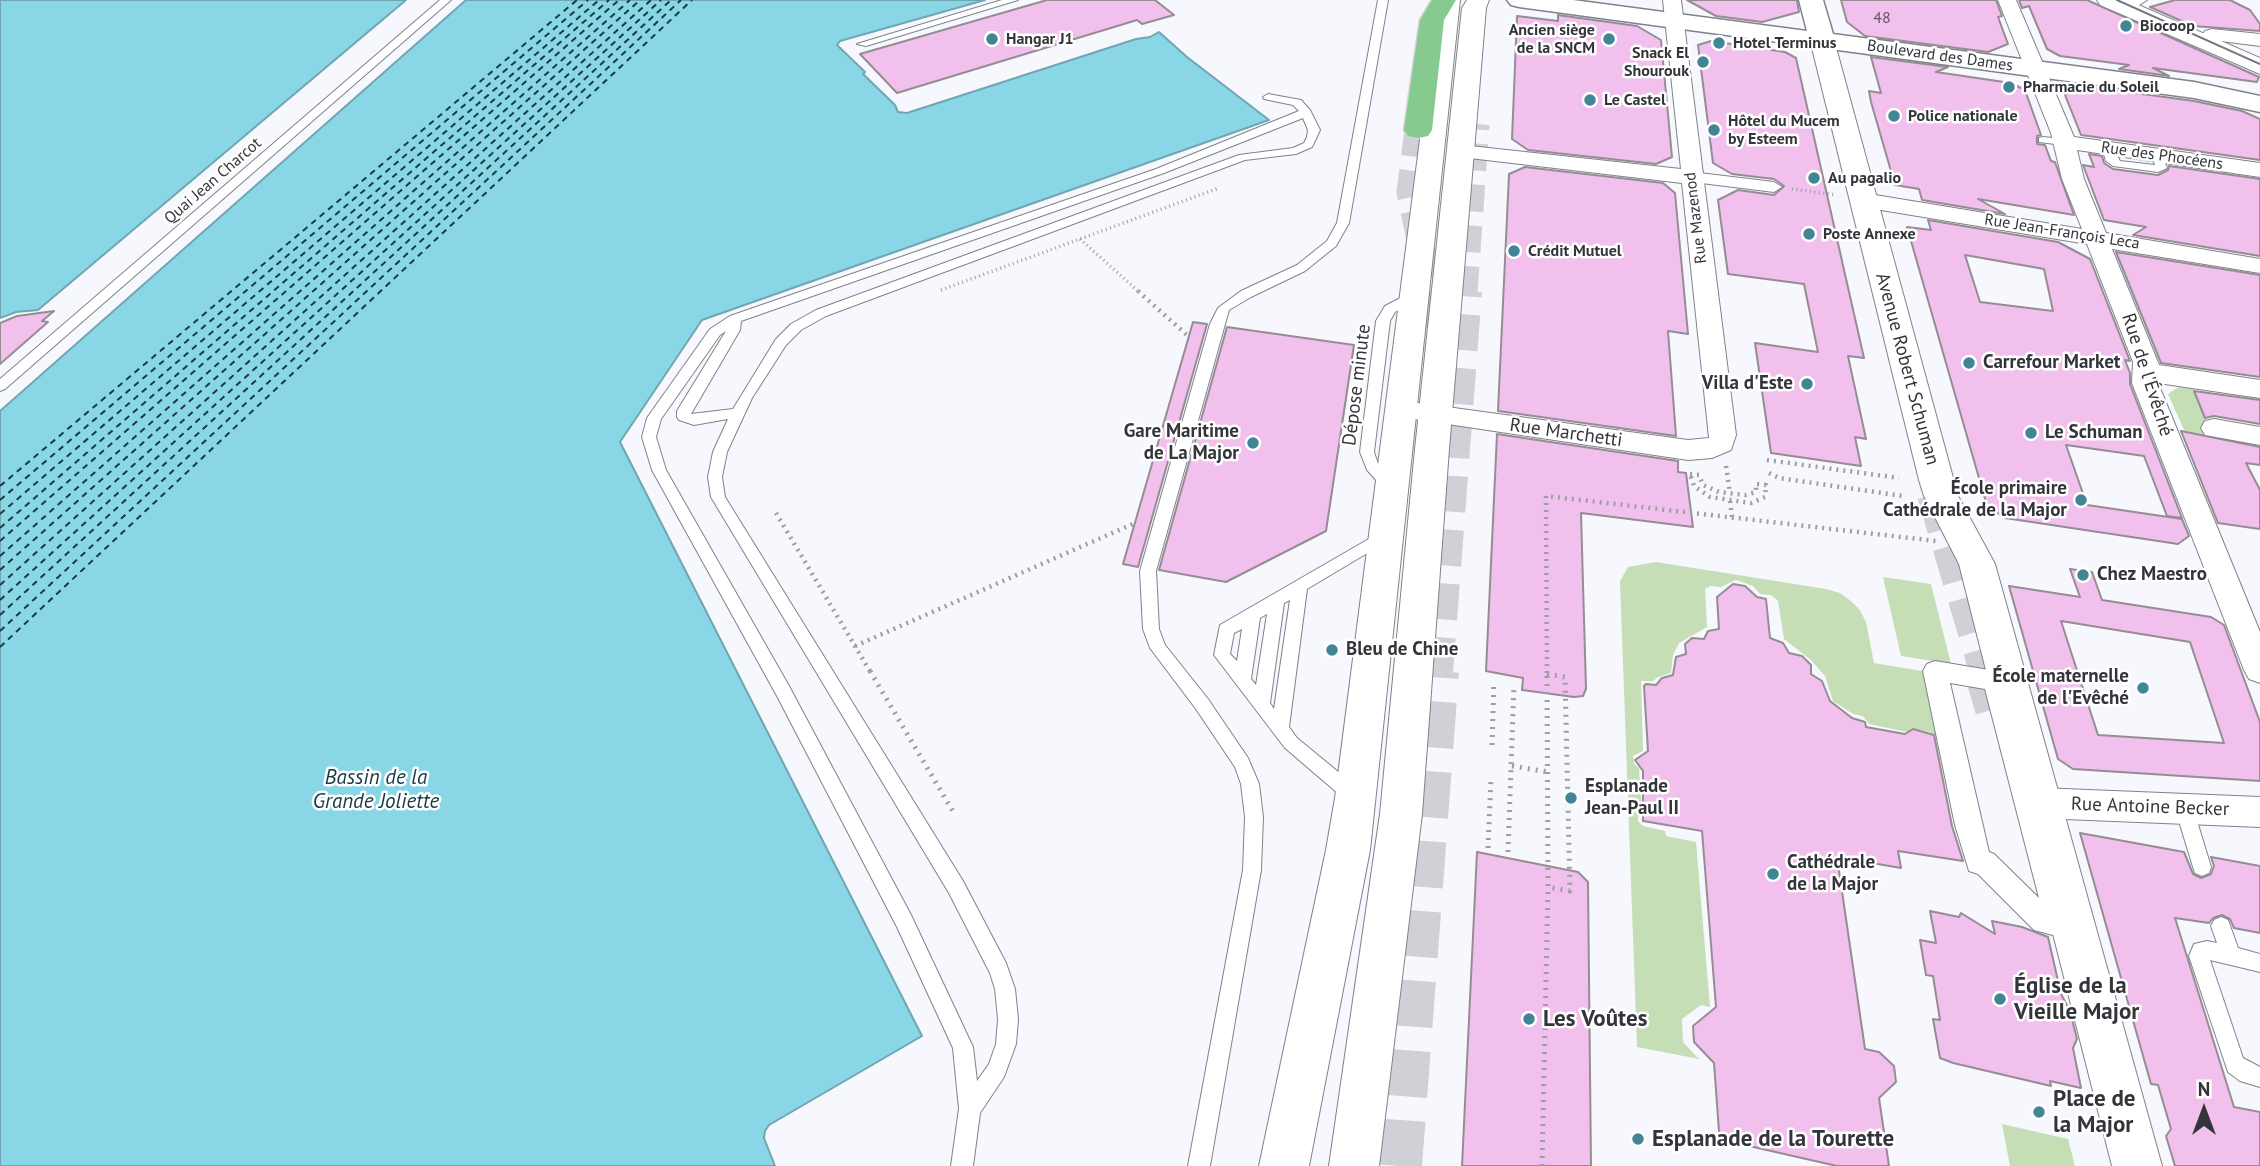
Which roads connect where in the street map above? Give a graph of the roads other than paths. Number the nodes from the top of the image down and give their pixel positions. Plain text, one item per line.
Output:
1 (446, 0) edge
2 (1013, 0) edge
3 (1383, 0) edge
4 (1444, 0) edge
5 (1449, 0) edge
6 (1478, 0) edge
7 (1519, 0) edge
8 (1811, 0) edge
9 (2007, 0) edge
10 (2108, 0) edge
11 (2136, 0) edge
12 (1674, 11) edge
13 (2212, 35) junction
14 (1822, 40) junction
15 (2260, 40) edge
16 (862, 44) dead end
17 (2260, 56) edge
18 (2260, 68) edge
19 (2035, 69) junction
20 (2194, 90) junction
21 (2260, 93) edge
22 (1268, 97) dead end
23 (2260, 104) edge
24 (1306, 112) junction
25 (1418, 130) tunnel mouth
26 (2053, 141) junction
27 (1461, 151) junction
28 (2260, 170) edge
29 (1691, 177) junction
30 (1774, 187) road end
31 (1849, 197) junction
32 (2095, 237) junction
33 (2252, 265) edge
34 (2260, 291) edge
35 (1416, 294) junction
36 (735, 319) junction
37 (2146, 372) junction
38 (0, 386) edge
39 (2260, 389) edge
40 (1420, 412) junction
41 (737, 413) junction
42 (2214, 428) dead end
43 (1723, 435) joint
44 (2260, 436) edge
45 (1393, 489) junction
46 (1388, 534) junction
47 (1300, 586) junction
48 (1277, 600) junction
49 (1252, 615) junction
50 (2260, 670) edge
51 (1242, 681) junction
52 (1996, 681) joint
53 (1261, 705) junction
54 (1280, 729) junction
55 (1356, 798) junction
56 (2040, 803) junction
57 (2184, 808) junction
58 (2260, 811) edge
59 (2202, 867) dead end
60 (2221, 926) dead end
61 (2231, 955) junction
62 (2260, 962) edge
63 (2260, 1077) edge
64 (970, 1109) junction
65 (962, 1166) edge
66 (1199, 1166) edge
67 (1284, 1166) edge
68 (1354, 1166) edge
69 (2137, 1166) edge

1 - 38 lane, Quai Jean Charcot
2 - 16 lane
3 - 66 lane
4 - 25 highway
5 - 35 street
6 - 27 street
7 - 12 main road, Boulevard des Dames
8 - 14 main road, Avenue Robert Schuman
9 - 19 street, Rue de l'Évêché
10 - 18 street
11 - 13 street
12 - 14 main road, Boulevard des Dames
12 - 29 street, Rue Mazenod
13 - 15 street
13 - 17 street
14 - 19 main road, Boulevard des Dames
14 - 31 street, Avenue Robert Schuman
19 - 20 main road, Boulevard des Dames
19 - 26 street, Rue de l'Évêché
20 - 21 main road, Boulevard des Dames
20 - 23 main road, Boulevard des Dames
22 - 24 lane
24 - 36 lane
24 - 41 lane
26 - 28 street, Rue des Phocéens
26 - 32 street, Rue de l'Évêché
27 - 29 street
27 - 40 street
29 - 30 street
29 - 43 street, Rue Mazenod
31 - 32 street, Rue Jean-François Leca
31 - 56 street, Avenue Robert Schuman
32 - 33 street, Rue Jean-François Leca
32 - 37 street, Rue de l'Évêché
33 - 34 street
35 - 40 street
35 - 45 lane, Dépose minute
36 - 41 lane
36 - 64 lane
37 - 39 street
37 - 50 street, Rue de l'Évêché
40 - 43 street, Rue Marchetti
40 - 45 street
40 - 68 street
41 - 64 lane
42 - 44 street
45 - 46 street
46 - 47 lane
46 - 55 street
47 - 48 lane
47 - 54 lane
48 - 49 lane
48 - 53 lane
49 - 51 lane
49 - 51 lane
51 - 53 lane
52 - 52 street
53 - 54 lane
54 - 55 lane
55 - 67 street
56 - 57 street, Rue Antoine Becker
56 - 69 street, Avenue Robert Schuman
57 - 58 street, Rue Antoine Becker
57 - 59 lane
60 - 61 lane
61 - 62 lane
61 - 63 lane
64 - 65 lane

